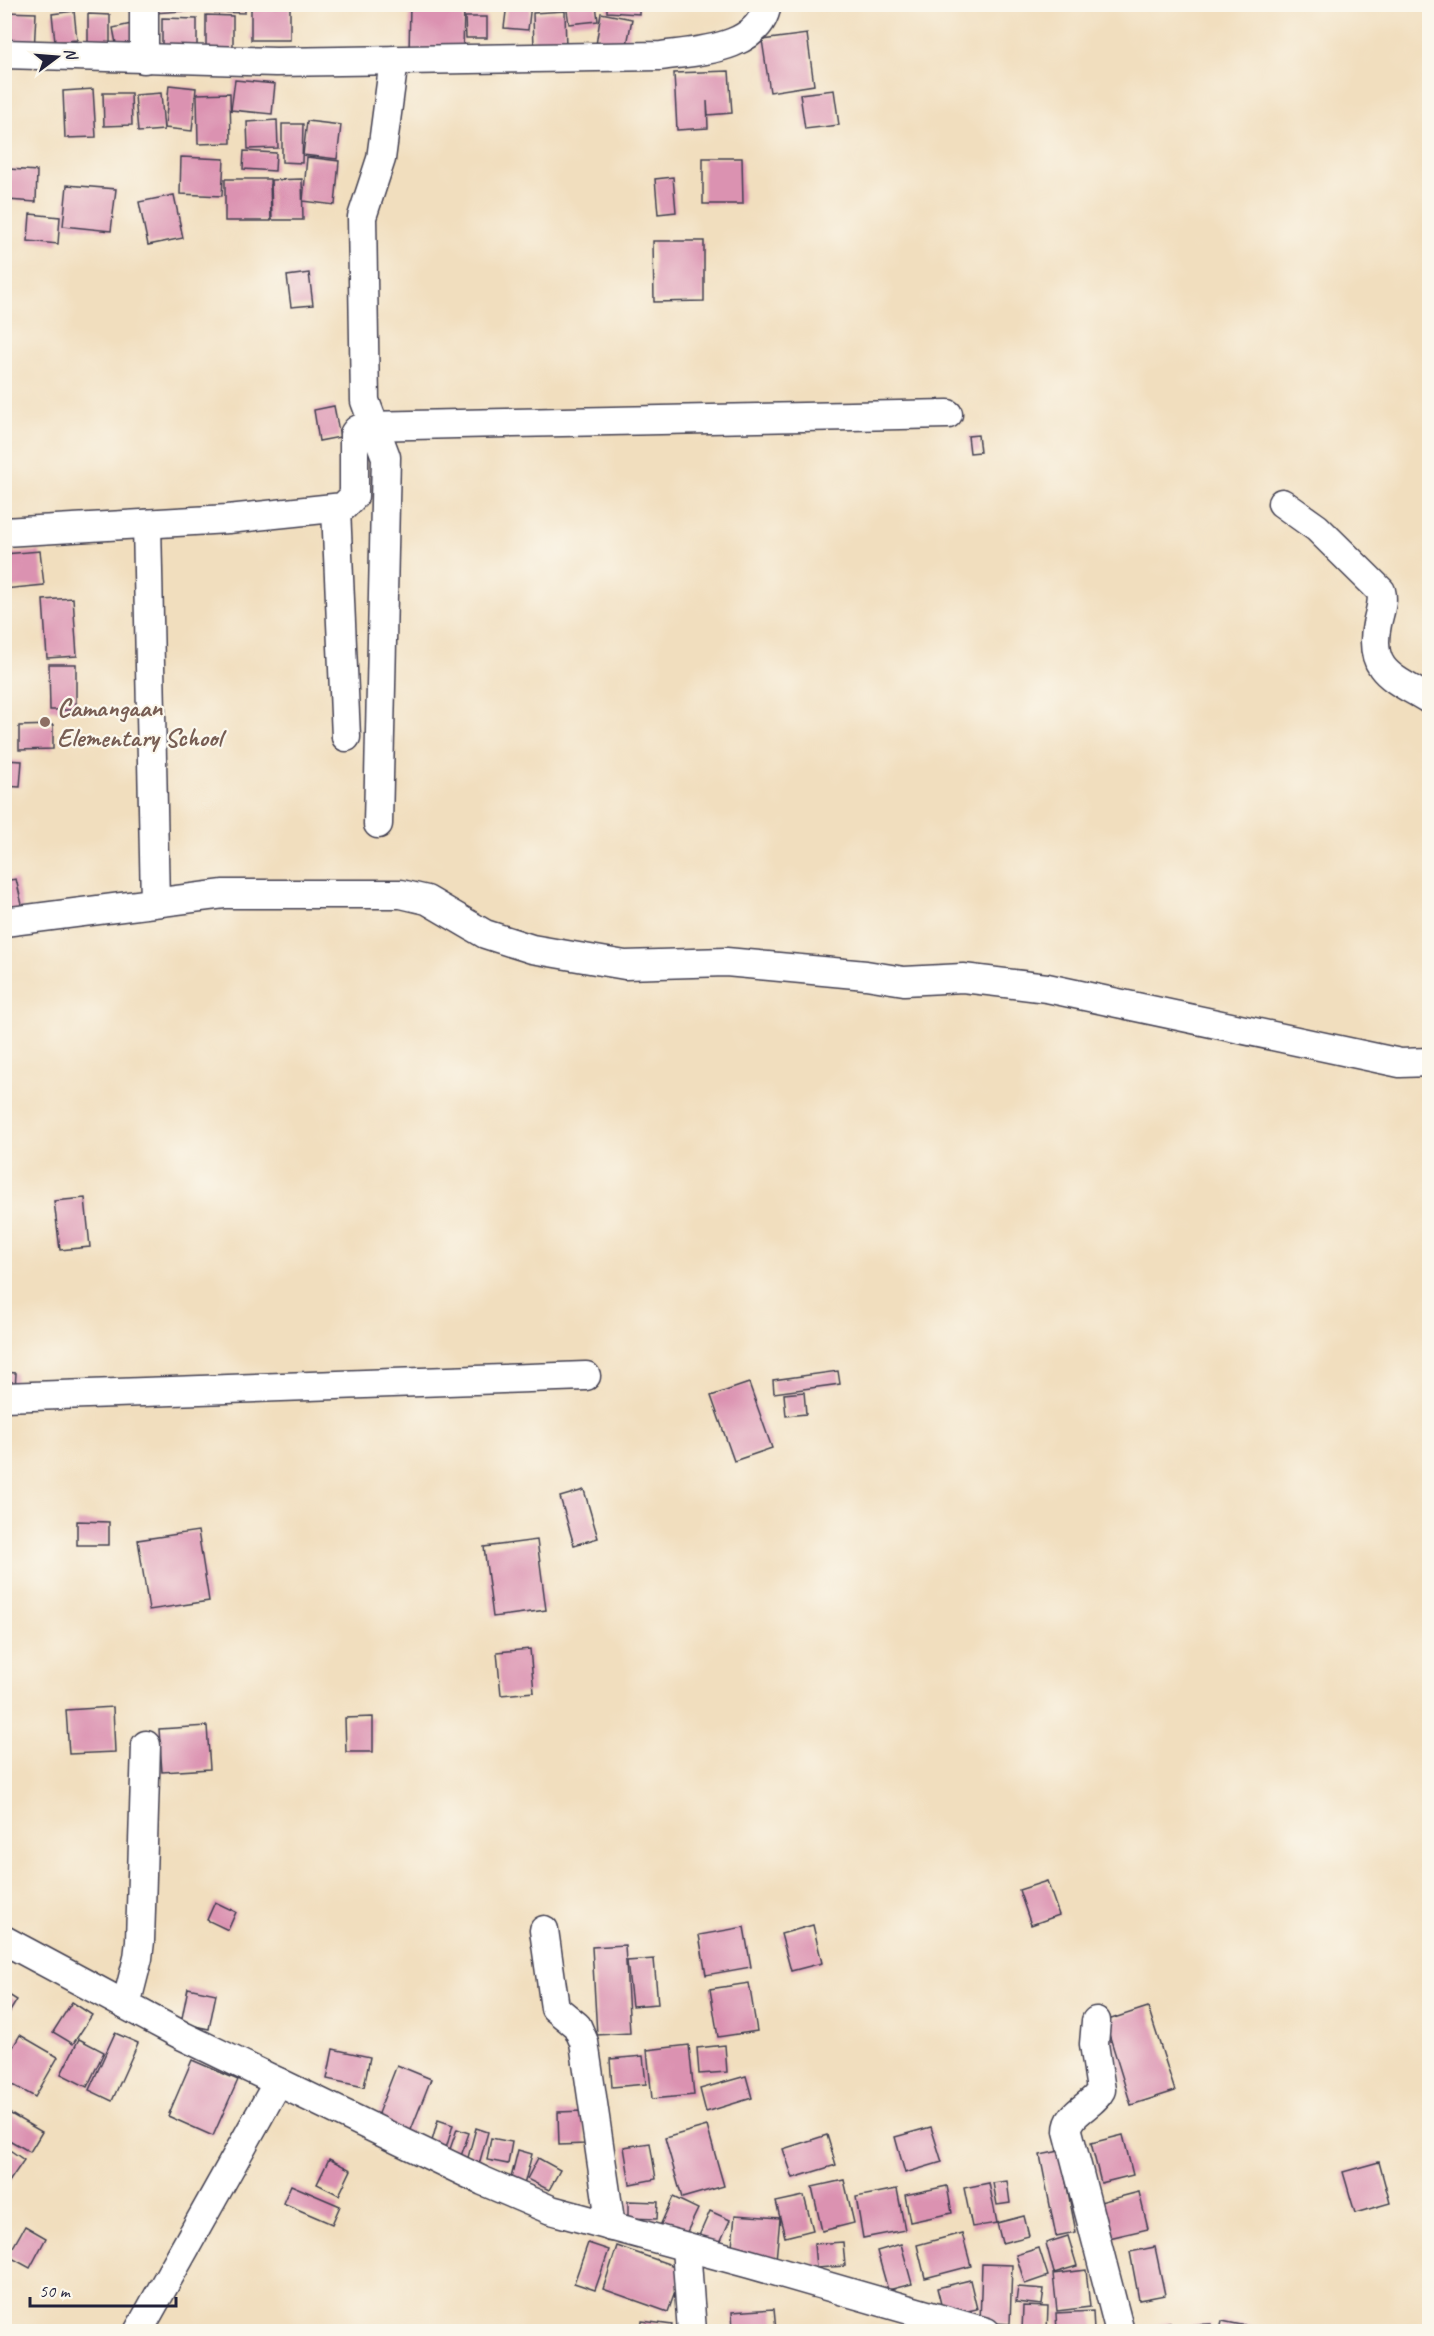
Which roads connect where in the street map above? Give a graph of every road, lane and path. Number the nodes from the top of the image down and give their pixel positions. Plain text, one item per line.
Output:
1 (144, 4) edge
2 (767, 4) edge
3 (4, 54) edge
4 (144, 58) junction
5 (394, 60) junction
6 (948, 414) dead end
7 (375, 426) junction
8 (1282, 503) dead end
9 (336, 509) junction
10 (147, 524) junction
11 (4, 532) edge
12 (1430, 700) edge
13 (346, 737) dead end
14 (378, 824) dead end
15 (155, 902) junction
16 (4, 922) edge
17 (1430, 1062) edge
18 (585, 1376) dead end
19 (4, 1397) edge
20 (146, 1745) dead end
21 (544, 1930) dead end
22 (4, 1940) edge
23 (126, 2005) junction
24 (1096, 2021) dead end
25 (278, 2082) junction
26 (611, 2228) junction
27 (686, 2247) junction
28 (138, 2331) edge
29 (692, 2331) edge
30 (986, 2331) edge
31 (1120, 2331) edge

1 - 4 street
2 - 5 street
3 - 4 street
4 - 5 street
5 - 7 street
6 - 7 street
7 - 9 street
7 - 14 street
8 - 12 street
9 - 10 street
9 - 13 street
10 - 11 street
10 - 15 street
15 - 16 street
15 - 17 street
18 - 19 street
20 - 23 street
21 - 26 street
22 - 23 street
23 - 25 street
24 - 31 street
25 - 26 street
25 - 28 street
26 - 27 street
27 - 29 street
27 - 30 street

